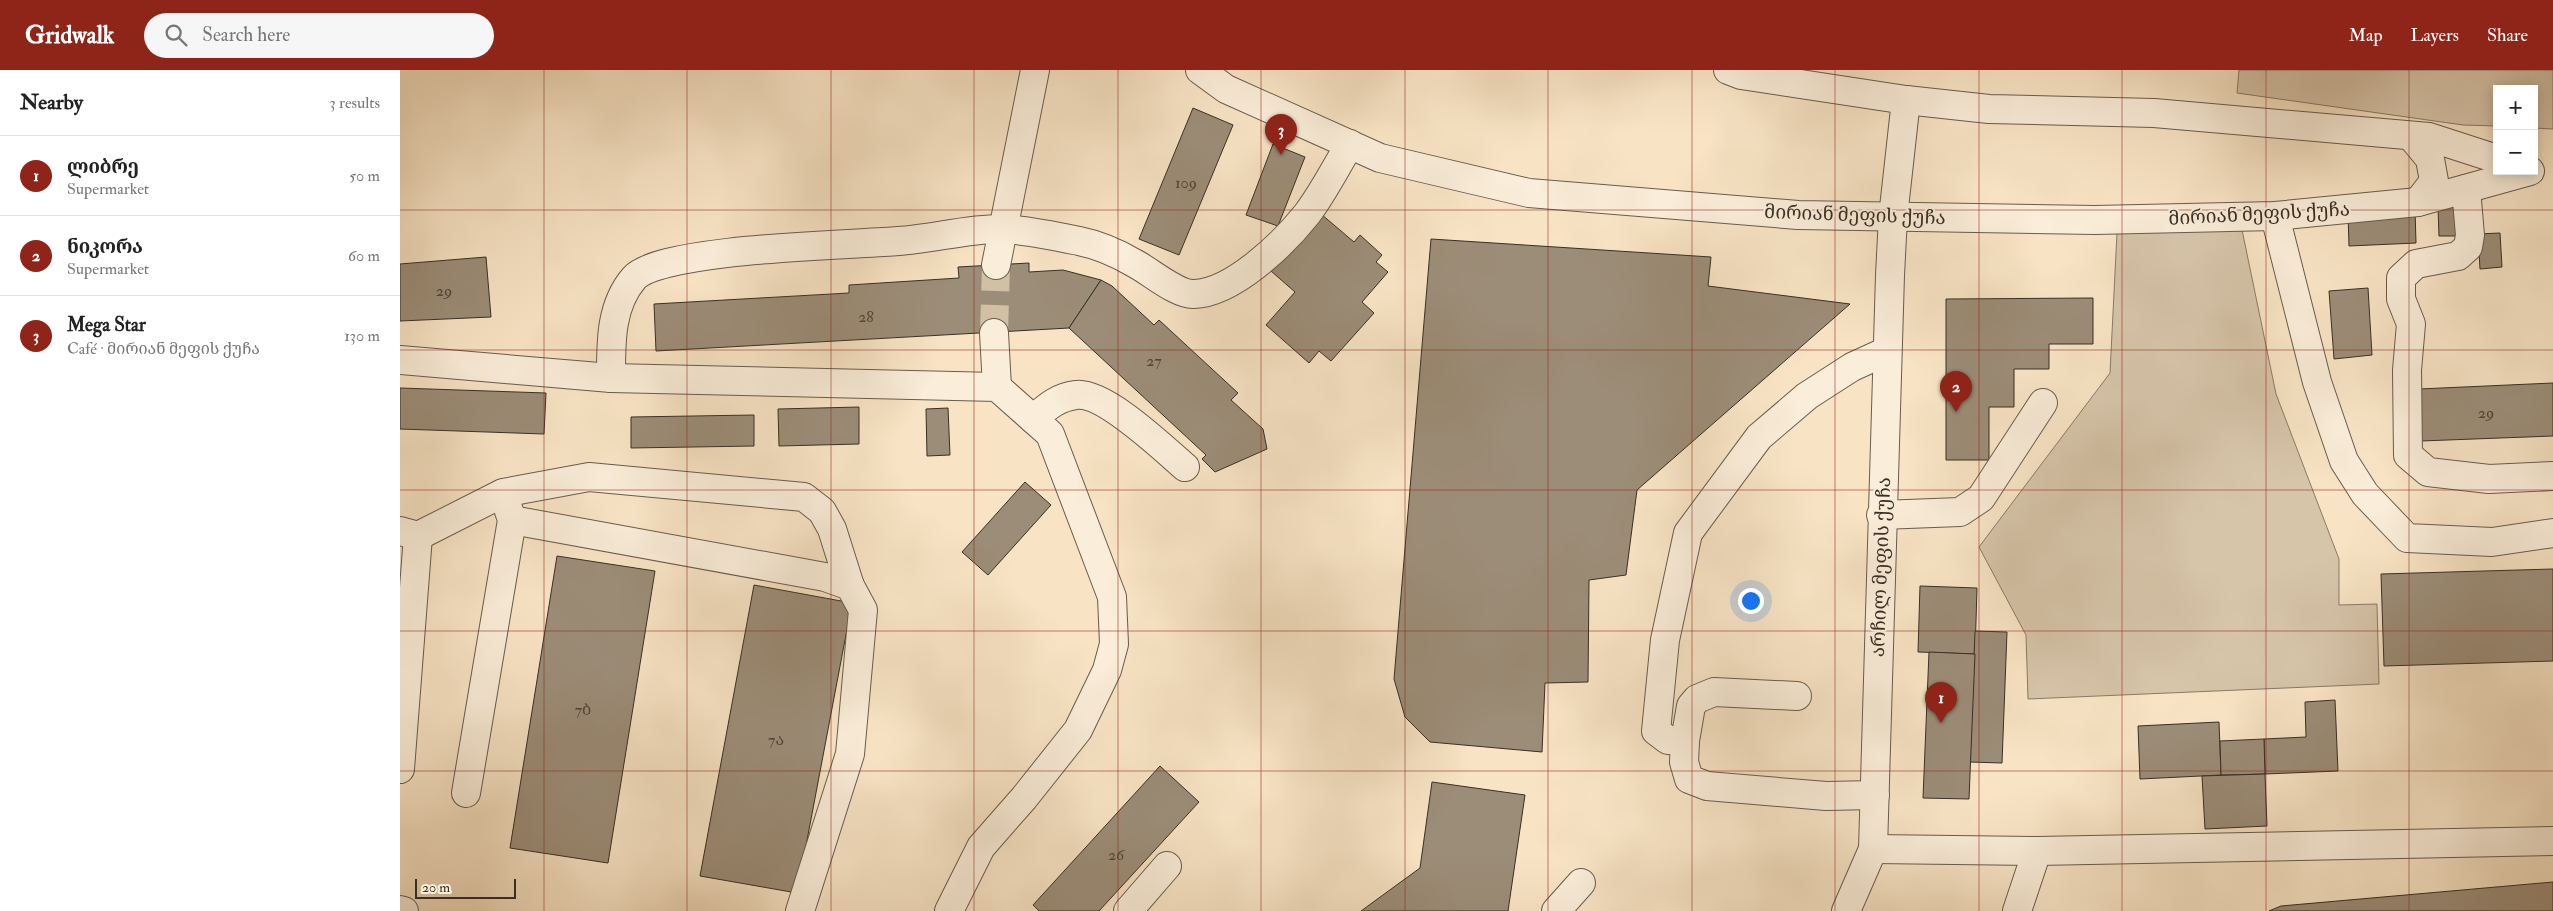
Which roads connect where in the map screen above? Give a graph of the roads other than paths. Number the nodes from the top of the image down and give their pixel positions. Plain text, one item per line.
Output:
1 (1036, 70) edge
2 (1200, 70) edge
3 (1737, 72) edge
4 (1906, 100) junction
5 (2411, 136) junction
6 (1350, 144) junction
7 (2493, 158) edge
8 (2553, 169) edge
9 (2538, 171) edge
10 (2516, 175) edge
11 (2466, 189) junction
12 (2418, 202) junction
13 (2276, 216) junction
14 (1893, 217) junction
15 (1002, 229) junction
16 (996, 265) tunnel mouth
17 (994, 332) tunnel mouth
18 (1887, 351) junction
19 (400, 360) edge
20 (611, 378) junction
21 (998, 387) junction
22 (2043, 403) dead end
23 (1033, 419) junction
24 (1185, 467) dead end
25 (2553, 476) edge
26 (503, 493) junction
27 (1882, 515) junction
28 (512, 520) junction
29 (2553, 533) edge
30 (409, 534) edge
31 (850, 586) junction
32 (1797, 696) dead end
33 (1685, 741) junction
34 (400, 769) edge
35 (466, 793) dead end
36 (1874, 795) junction
37 (2553, 841) edge
38 (1873, 849) junction
39 (2037, 851) junction
40 (1167, 866) dead end
41 (1581, 883) dead end
42 (400, 910) edge
43 (404, 911) edge
44 (800, 911) edge
45 (949, 911) edge
46 (1128, 911) edge
47 (1556, 911) edge
48 (1846, 911) edge
49 (2017, 911) edge

1 - 15 street
2 - 6 street, მირიან მეფის ქუჩა
3 - 4 street
4 - 5 street
4 - 14 street, არჩილ მეფის ქუჩა
5 - 7 street
5 - 12 street
6 - 14 street, მირიან მეფის ქუჩა
6 - 15 street
8 - 9 street
10 - 11 street, მირიან მეფის ქუჩა
11 - 12 street, მირიან მეფის ქუჩა
11 - 25 street
12 - 13 street, მირიან მეფის ქუჩა
13 - 14 street, მირიან მეფის ქუჩა
13 - 29 street
14 - 18 street, არჩილ მეფის ქუჩა
15 - 16 street
15 - 20 street
17 - 21 street
18 - 27 street, არჩილ მეფის ქუჩა
18 - 33 street
19 - 20 street
20 - 21 street
21 - 23 street
22 - 27 street
23 - 24 street
23 - 45 street
26 - 28 street
26 - 30 street
26 - 31 street
27 - 36 street, არჩილ მეფის ქუჩა
28 - 31 street
28 - 35 street
30 - 34 street
31 - 44 street
32 - 33 street
33 - 36 street
36 - 38 street, არჩილ მეფის ქუჩა
37 - 39 street
38 - 39 street
38 - 48 street, არჩილ მეფის ქუჩა
39 - 49 street
40 - 46 street
41 - 47 street
42 - 43 street

